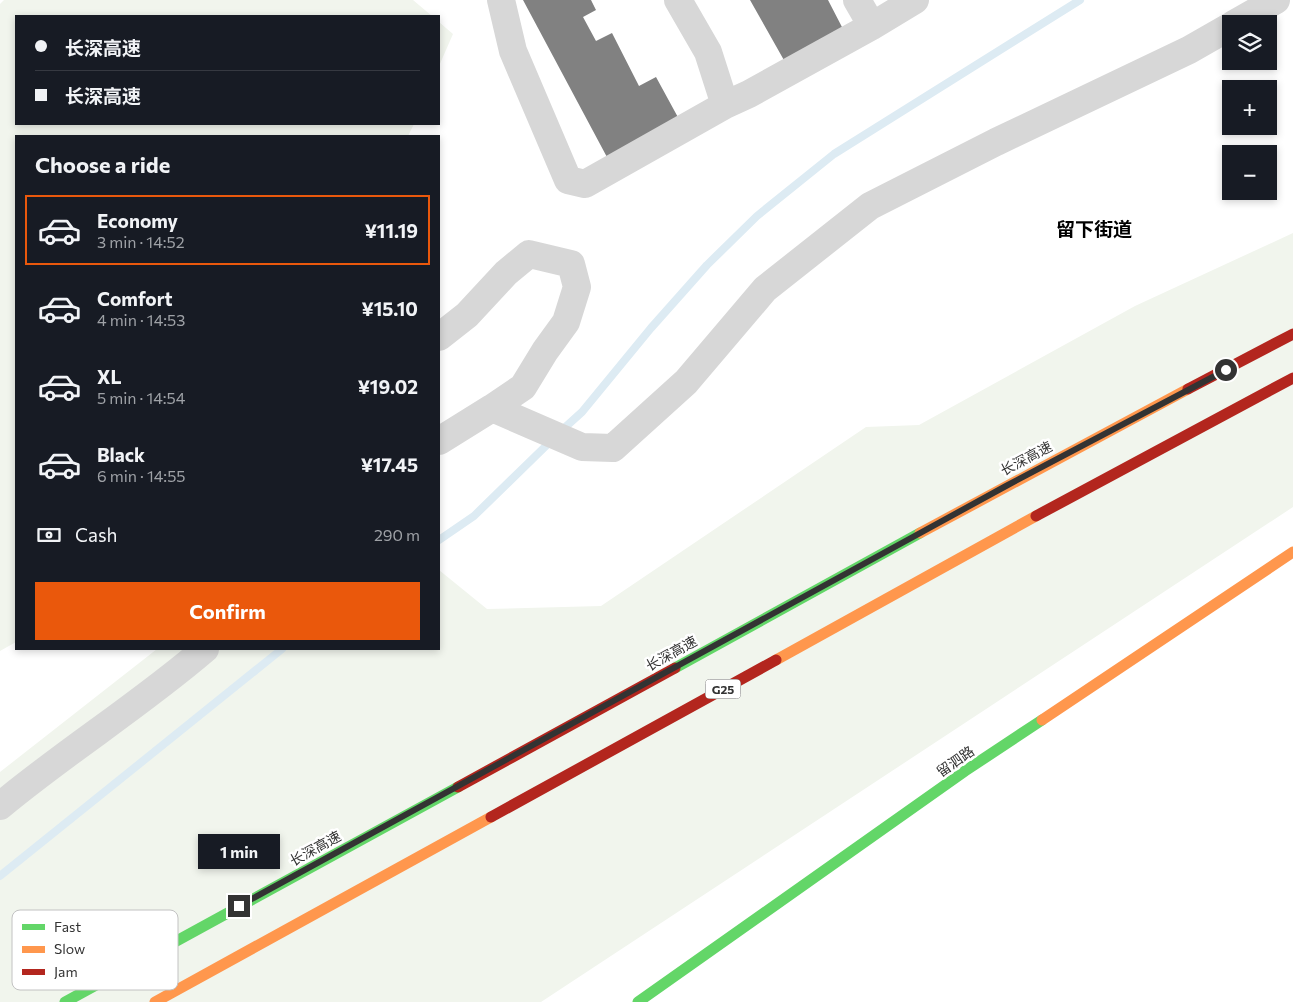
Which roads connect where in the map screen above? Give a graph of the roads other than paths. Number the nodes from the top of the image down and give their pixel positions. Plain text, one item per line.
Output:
1 (501, 0) edge
2 (678, 0) edge
3 (856, 0) edge
4 (915, 0) edge
5 (1276, 0) edge
6 (1250, 15) edge
7 (872, 26) junction
8 (1222, 31) edge
9 (725, 105) junction
10 (1293, 334) edge
11 (440, 336) edge
12 (1293, 378) edge
13 (504, 413) junction
14 (440, 441) edge
15 (1293, 552) edge
16 (204, 650) edge
17 (0, 806) edge
18 (178, 940) edge
19 (178, 989) edge
20 (87, 990) edge
21 (177, 990) edge
22 (65, 1002) edge
23 (155, 1002) edge
24 (638, 1002) edge

1 - 9 street
2 - 9 street
3 - 7 street
4 - 7 street
5 - 6 street
7 - 9 street
8 - 13 street
10 - 18 main road, 长深高速
11 - 13 street
12 - 19 main road, G25
13 - 14 street
15 - 24 main road, 留泗路
16 - 17 street
20 - 22 main road, 长深高速
21 - 23 main road, G25

